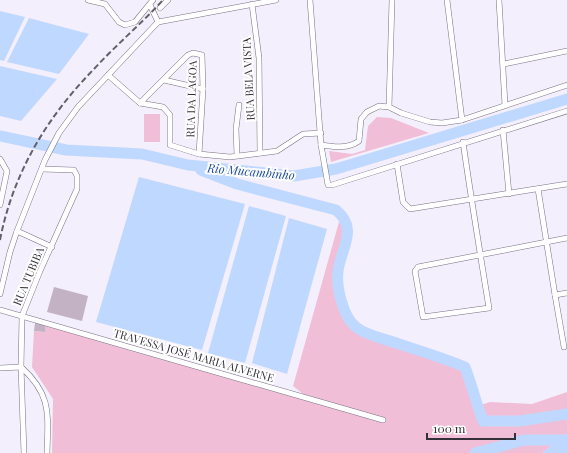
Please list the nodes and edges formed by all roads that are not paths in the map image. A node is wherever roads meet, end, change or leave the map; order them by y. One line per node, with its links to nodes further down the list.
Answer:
1 (88, 0): 10 (street)
2 (153, 0): 10 (street)
3 (168, 0): 11 (street)
4 (276, 0): 9 (street)
5 (310, 0): 26 (street)
6 (392, 0): 22 (street)
7 (448, 0): 24 (street)
8 (499, 0): 14 (street)
9 (252, 4): 12 (street); 29 (street, RUA BELA VISTA)
10 (150, 5): 12 (street)
11 (160, 8)
12 (158, 22): 15 (street)
13 (567, 51): 14 (street)
14 (504, 64): 21 (street)
15 (108, 75): 19 (street); 34 (street)
16 (164, 80): 18 (street); 18 (street, RUA DA LAGOA); 19 (street, RUA DA LAGOA)
17 (567, 85): 21 (street)
18 (203, 89): 30 (street, RUA DA LAGOA)
19 (140, 103): 30 (street)
20 (239, 105): 31 (street)
21 (505, 105): 24 (street)
22 (389, 107): 24 (street); 28 (street)
23 (567, 111): 25 (street)
24 (462, 120)
25 (503, 130): 27 (street); 37 (street)
26 (321, 133): 28 (street); 29 (street)
27 (463, 142): 33 (street); 38 (street)
28 (321, 145): 33 (street)
29 (260, 152): 31 (street)
30 (199, 154): 31 (street)
31 (237, 155)
32 (0, 159): 39 (street)
33 (397, 164): 38 (street)
34 (42, 169): 40 (street); 43 (street, RUA TUBIBA)
35 (567, 184): 36 (street)
36 (538, 189): 37 (street); 42 (street)
37 (508, 194): 38 (street)
38 (471, 200): 44 (street)
39 (0, 205)
40 (18, 231): 43 (street); 46 (street)
41 (567, 238): 42 (street)
42 (546, 242): 44 (street); 47 (street)
43 (52, 247): 49 (street, RUA TUBIBA)
44 (481, 255): 44 (street)
45 (567, 293): 47 (street)
46 (0, 294)
47 (554, 295): 50 (street)
48 (0, 310): 49 (street, TRAVESSA JOSÉ MARIA ALVERNE)
49 (22, 316): 51 (street, RUA TUBIBA); 53 (street, TRAVESSA JOSÉ MARIA ALVERNE)
50 (564, 347)
51 (21, 367): 52 (street); 54 (street, RUA TUBIBA); 55 (street)
52 (0, 368)
53 (383, 420)
54 (24, 453)
55 (47, 453)

